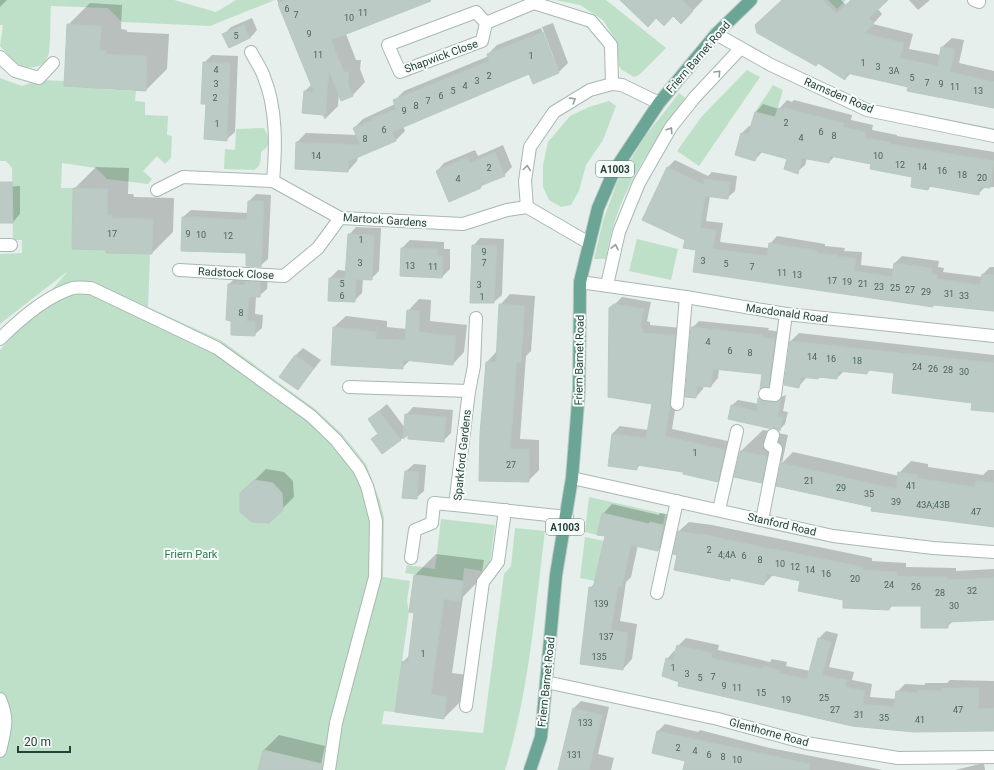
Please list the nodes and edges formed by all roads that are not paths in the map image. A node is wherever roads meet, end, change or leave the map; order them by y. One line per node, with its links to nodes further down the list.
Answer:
1 (751, 0): 5 (main road, Friern Barnet Road / A1003)
2 (974, 0): 3 (street)
3 (979, 0)
4 (486, 23): 4 (street, Shapwick Close); 10 (street)
5 (716, 34): 6 (street, Ramsden Road); 11 (main road, Friern Barnet Road / A1003)
6 (740, 49): 12 (street, Ramsden Road); 20 (street, one-way to 6)
7 (251, 52): 13 (street)
8 (0, 57): 9 (street)
9 (53, 63)
10 (612, 84): 11 (street); 15 (street, one-way to 10)
11 (659, 103): 17 (main road, Friern Barnet Road / A1003)
12 (994, 136)
13 (273, 181): 14 (street, Martock Gardens); 16 (street, Martock Gardens)
14 (157, 190)
15 (527, 207): 16 (street, Martock Gardens); 17 (street)
16 (340, 218): 18 (street, Radstock Close)
17 (589, 243): 19 (main road, Friern Barnet Road / A1003)
18 (178, 270)
19 (580, 282): 20 (street, Macdonald Road); 32 (main road, Friern Barnet Road / A1003)
20 (607, 285): 21 (street, Macdonald Road)
21 (686, 296): 22 (street, Macdonald Road); 29 (street)
22 (786, 314): 24 (street, Macdonald Road); 28 (street)
23 (476, 318): 27 (street, Sparkford Gardens)
24 (994, 336)
25 (0, 339): 48 (street)
26 (350, 387): 27 (street)
27 (470, 391): 34 (street, Sparkford Gardens)
28 (765, 394)
29 (677, 404)
30 (737, 431): 36 (street)
31 (773, 435): 38 (street)
32 (572, 478): 33 (street, Stanford Road); 37 (main road, Friern Barnet Road / A1003)
33 (677, 501): 36 (street, Stanford Road); 41 (street)
34 (455, 506): 35 (street, Sparkford Gardens); 40 (street)
35 (505, 510): 37 (street, Sparkford Gardens); 44 (street)
36 (718, 510): 38 (street, Stanford Road)
37 (567, 517): 42 (main road, Friern Barnet Road / A1003)
38 (762, 520): 39 (street, Stanford Road)
39 (994, 552)
40 (411, 558)
41 (657, 592)
42 (546, 682): 47 (street, Glenthorne Road); 49 (main road, Friern Barnet Road / A1003)
43 (0, 699): 45 (street)
44 (466, 706)
45 (0, 751)
46 (994, 757): 47 (street, Glenthorne Road)
47 (899, 764)
48 (329, 770)
49 (530, 770)

